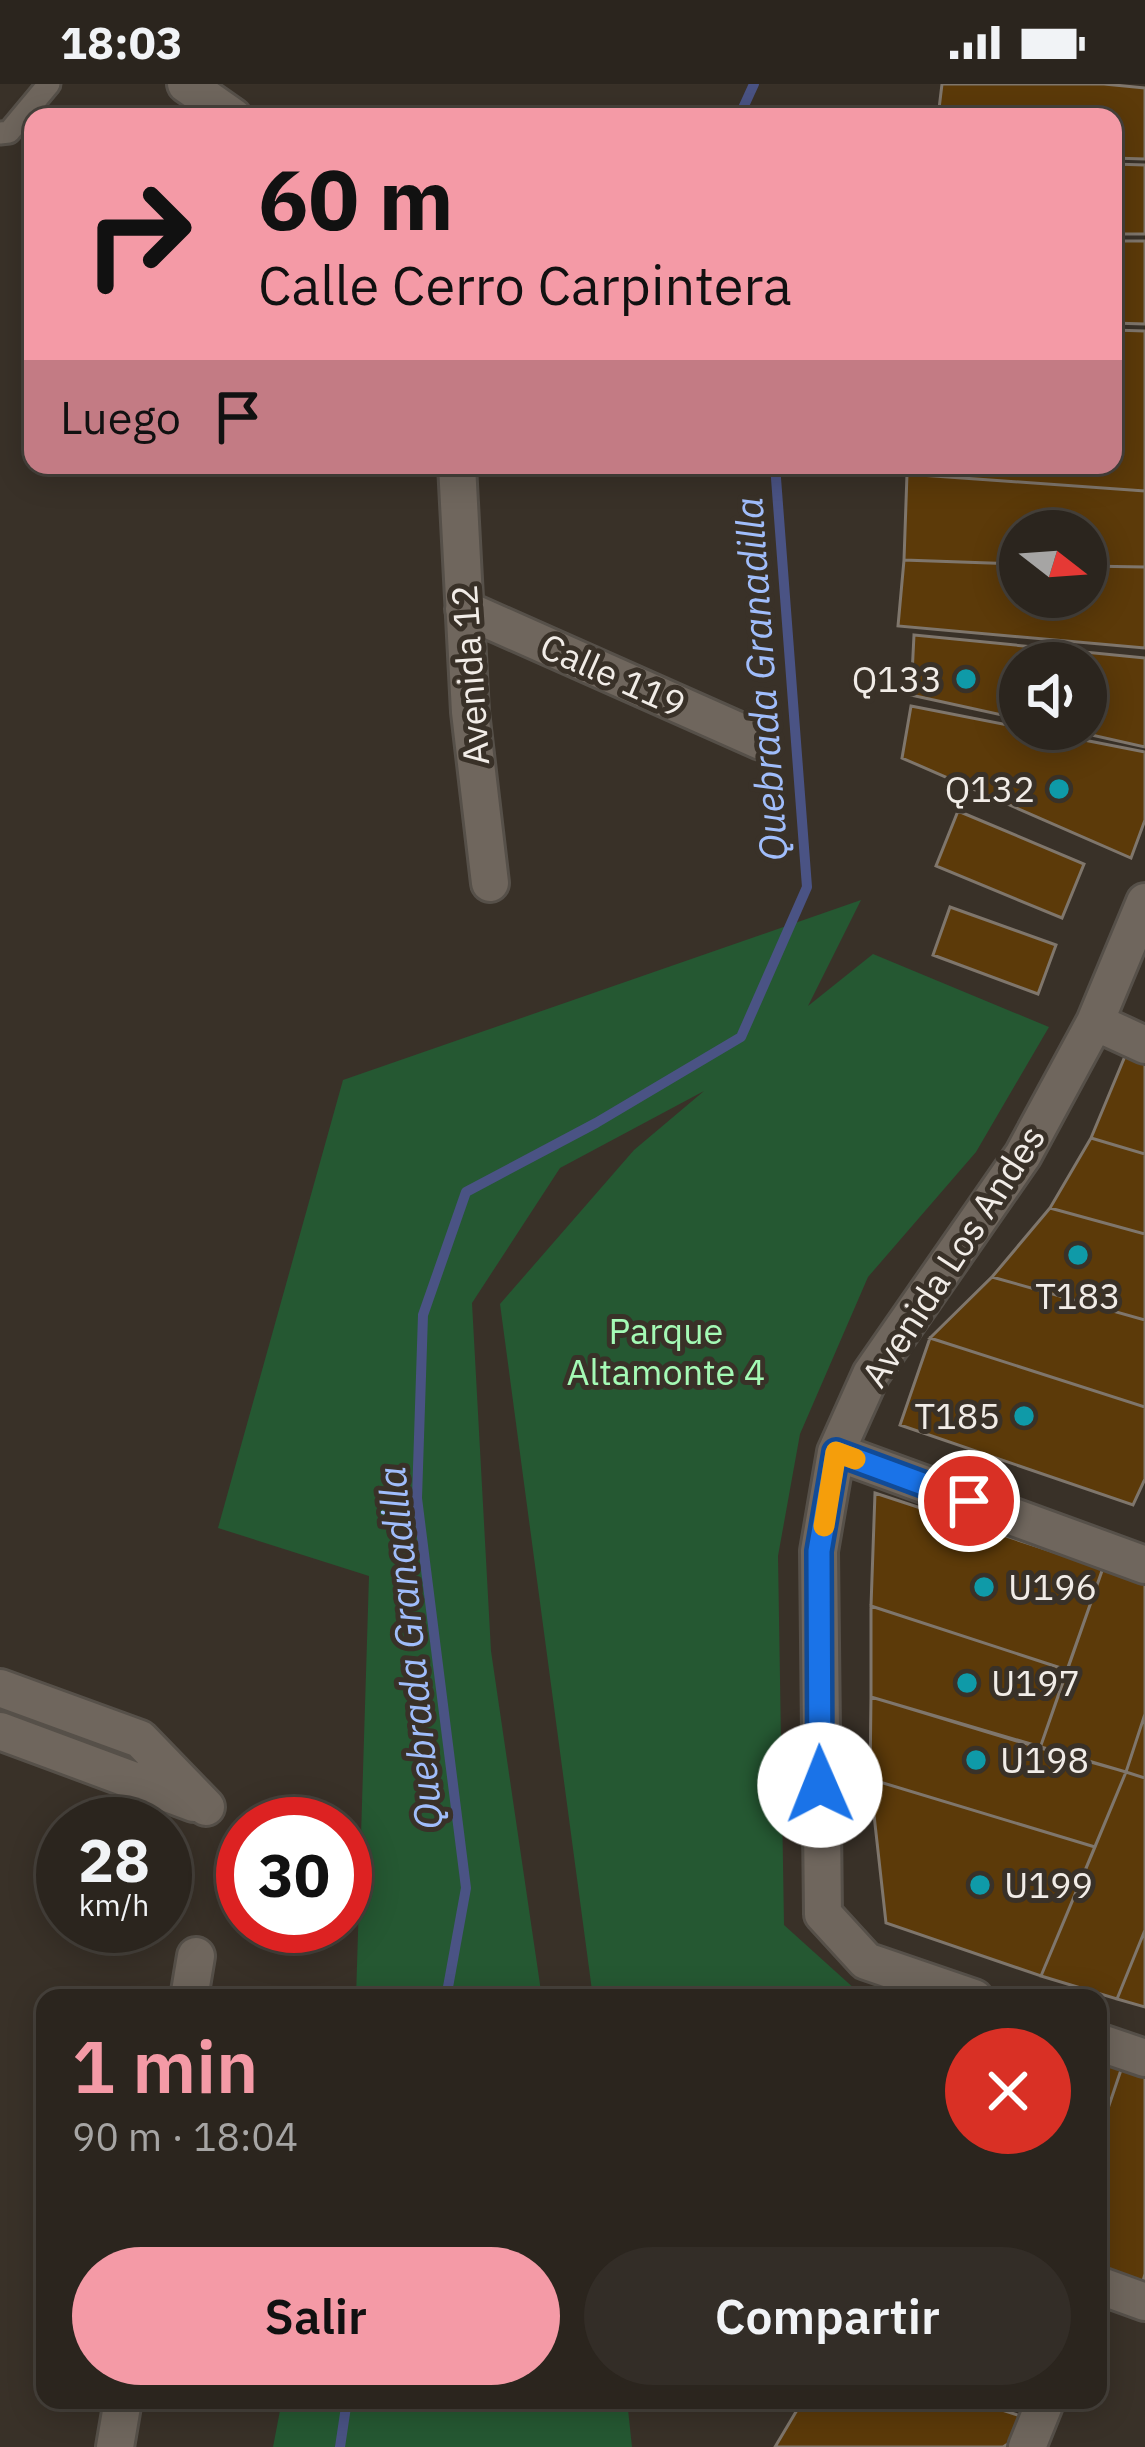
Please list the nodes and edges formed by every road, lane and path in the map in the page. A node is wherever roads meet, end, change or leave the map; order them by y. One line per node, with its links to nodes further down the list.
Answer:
1 (49, 84): 3 (lane)
2 (186, 84): 4 (street)
3 (29, 108)
4 (220, 108)
5 (24, 114): 6 (lane)
6 (0, 133)
7 (457, 474): 8 (street, Avenida 12)
8 (464, 609): 9 (street, Calle 119); 10 (street, Avenida 12)
9 (761, 741)
10 (490, 884)
11 (1145, 902): 12 (street, Avenida Los Andes)
12 (1095, 1022): 13 (street); 14 (street, Avenida Los Andes)
13 (1145, 1045)
14 (836, 1452): 15 (street); 20 (street, Avenida Los Andes)
15 (1145, 1565)
16 (0, 1688): 17 (street)
17 (0, 1731)
18 (196, 1956): 19 (street)
19 (190, 1989)
20 (948, 1989)
21 (1107, 2045): 22 (street)
22 (1145, 2058)
23 (1107, 2288): 24 (street)
24 (1145, 2302)
25 (121, 2409): 27 (street)
26 (1043, 2409): 28 (street)
27 (115, 2447)
28 (1028, 2447)

